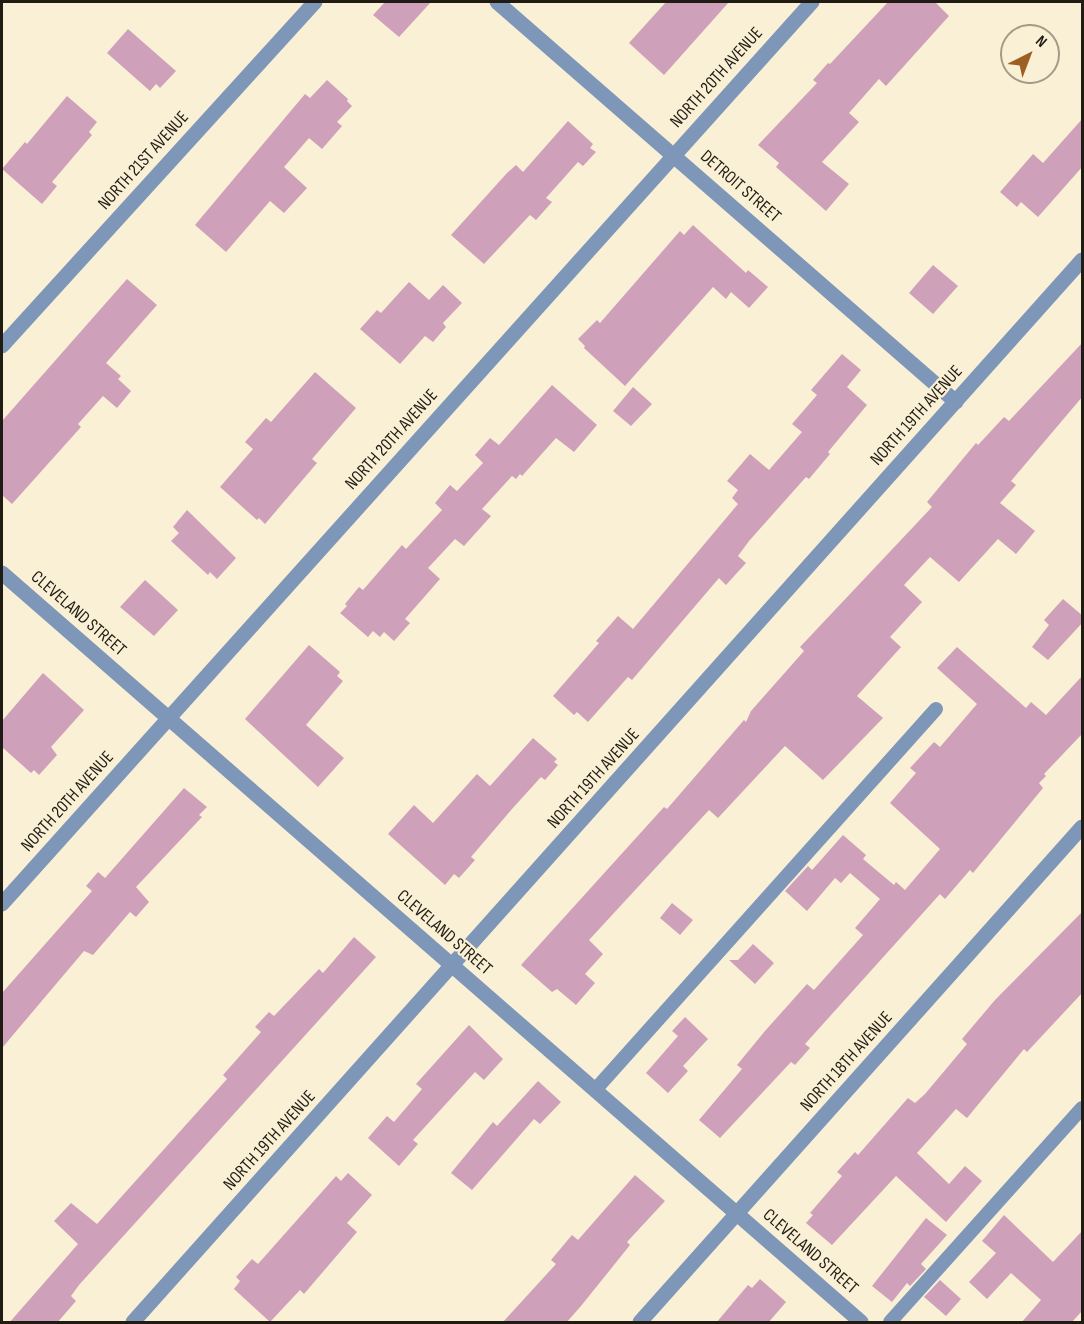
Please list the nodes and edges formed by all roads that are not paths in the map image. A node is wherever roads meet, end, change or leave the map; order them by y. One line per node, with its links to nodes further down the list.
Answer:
1 (315, 2): 6 (street, NORTH 21ST AVENUE)
2 (497, 2): 4 (street, DETROIT STREET)
3 (812, 2): 4 (street, NORTH 20TH AVENUE)
4 (674, 155): 7 (street, DETROIT STREET); 10 (street, NORTH 20TH AVENUE)
5 (1083, 260): 7 (street, NORTH 19TH AVENUE)
6 (2, 346)
7 (956, 402): 13 (street, NORTH 19TH AVENUE)
8 (2, 573): 10 (street, CLEVELAND STREET)
9 (936, 709): 14 (lane)
10 (168, 719): 12 (street, NORTH 20TH AVENUE); 13 (street, CLEVELAND STREET)
11 (1083, 827): 16 (street, NORTH 18TH AVENUE)
12 (2, 904)
13 (453, 966): 14 (street, CLEVELAND STREET); 17 (street, NORTH 19TH AVENUE)
14 (595, 1090): 16 (street, CLEVELAND STREET)
15 (1083, 1108): 20 (lane)
16 (737, 1214): 18 (street, NORTH 18TH AVENUE); 19 (street, CLEVELAND STREET)
17 (133, 1323)
18 (640, 1323)
19 (861, 1323)
20 (890, 1323)

